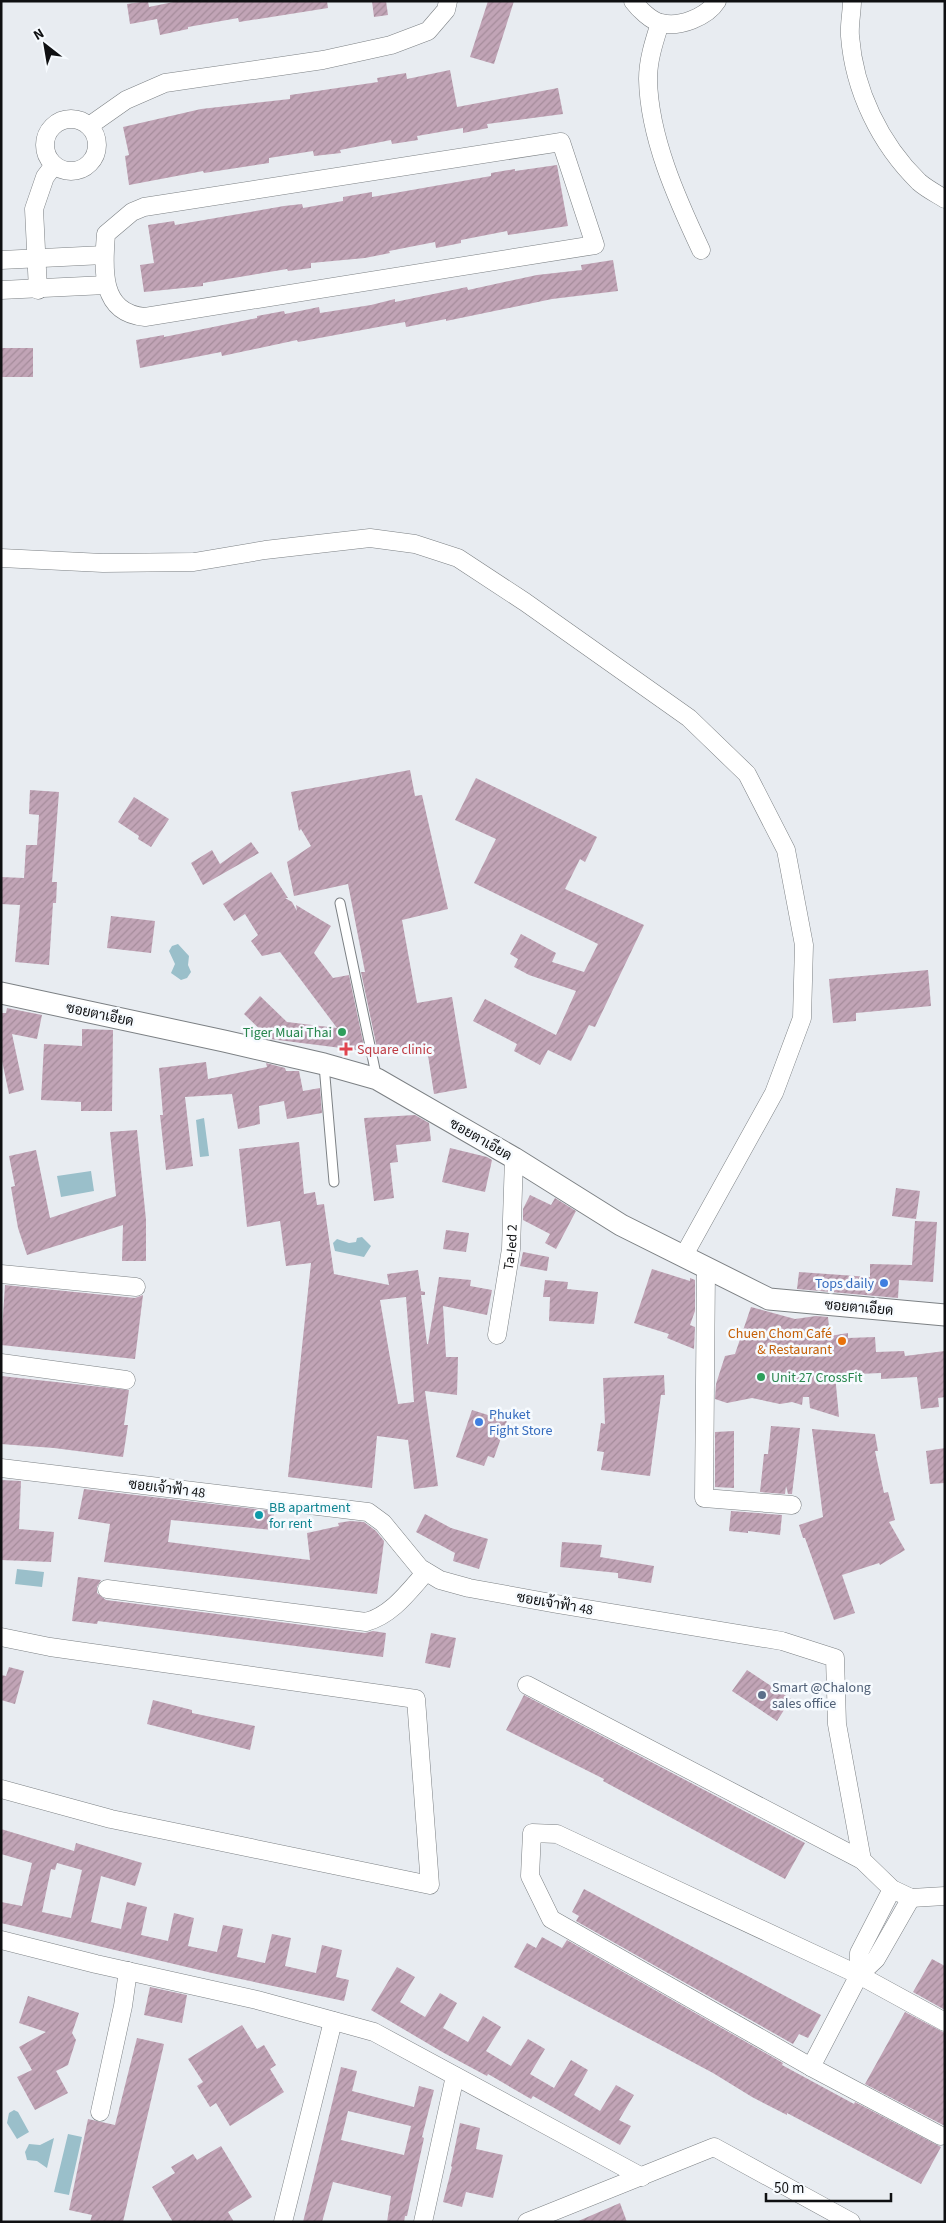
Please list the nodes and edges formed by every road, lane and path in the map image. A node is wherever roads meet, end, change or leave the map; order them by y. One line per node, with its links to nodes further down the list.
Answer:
1 (448, 1): 6 (street)
2 (633, 1): 5 (street)
3 (717, 1): 5 (street)
4 (852, 1): 8 (street)
5 (660, 23): 9 (street)
6 (89, 126): 7 (street); 7 (street)
7 (54, 165): 11 (street)
8 (945, 200)
9 (702, 250)
10 (104, 255): 11 (street); 13 (street); 13 (street)
11 (37, 259): 12 (street); 15 (street)
12 (1, 260)
13 (106, 285): 15 (street)
14 (1, 290): 15 (street)
15 (38, 290)
16 (1, 558): 23 (street)
17 (340, 903): 20 (lane)
18 (1, 993): 19 (street, ซอยตาเอียด)
19 (324, 1064): 20 (street, ซอยตาเอียด); 22 (lane)
20 (377, 1079): 21 (street, ซอยตาเอียด)
21 (514, 1158): 23 (street, ซอยตาเอียด); 28 (street, Ta-Ied 2)
22 (334, 1182)
23 (683, 1257): 24 (street, ซอยตาเอียด)
24 (706, 1268): 27 (street, ซอยตาเอียด); 32 (street)
25 (1, 1274): 26 (street)
26 (136, 1287)
27 (945, 1315)
28 (497, 1335)
29 (1, 1363): 30 (street)
30 (126, 1380)
31 (1, 1468): 33 (street, ซอยเจ้าฟ้า 48)
32 (792, 1505)
33 (426, 1572): 34 (street); 38 (street, ซอยเจ้าฟ้า 48)
34 (107, 1589)
35 (1, 1638): 37 (street)
36 (527, 1685): 38 (street)
37 (1, 1789)
38 (862, 1860): 39 (street)
39 (892, 1889): 41 (street); 44 (street)
40 (945, 1896): 41 (street)
41 (911, 1898): 44 (street)
42 (1, 1940): 43 (street)
43 (128, 1971): 45 (street); 49 (street)
44 (859, 1975): 46 (street); 47 (street); 47 (street)
45 (333, 2021): 48 (street); 52 (street)
46 (945, 2022)
47 (811, 2068): 50 (street)
48 (455, 2076): 51 (street); 53 (street)
49 (100, 2112)
50 (941, 2136)
51 (642, 2177): 54 (street); 55 (street)
52 (283, 2222)
53 (423, 2222)
54 (527, 2222)
55 (851, 2222)

